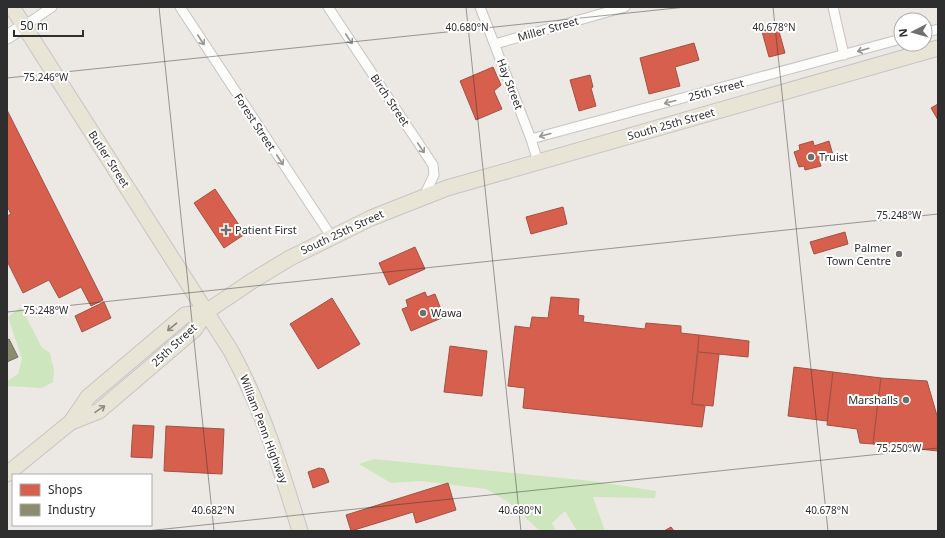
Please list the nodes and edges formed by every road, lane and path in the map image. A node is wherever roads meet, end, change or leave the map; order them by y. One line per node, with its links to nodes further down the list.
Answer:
1 (12, 7): 9 (main road, Butler Street)
2 (52, 7): 9 (street)
3 (180, 7): 18 (street, Forest Street, one-way to 18)
4 (328, 7): 17 (street, Birch Street, one-way to 17)
5 (480, 7): 12 (street, Hay Street)
6 (625, 7): 8 (street, Miller Street)
7 (833, 7): 14 (street)
8 (612, 9): 12 (street, Miller Street)
9 (24, 26): 10 (street); 19 (main road, Butler Street)
10 (7, 37)
11 (893, 41): 14 (street, 25th Street, one-way to 14)
12 (495, 44): 15 (street, Hay Street)
13 (938, 48): 16 (main road, South 25th Street)
14 (844, 55): 15 (street, 25th Street, one-way to 15)
15 (530, 139): 16 (street, Hay Street)
16 (538, 162): 17 (main road, South 25th Street)
17 (424, 196): 18 (main road, South 25th Street)
18 (331, 236): 19 (main road, South 25th Street)
19 (206, 312): 20 (main road, 25th Street); 21 (main road, William Penn Highway)
20 (7, 474)
21 (300, 531)

